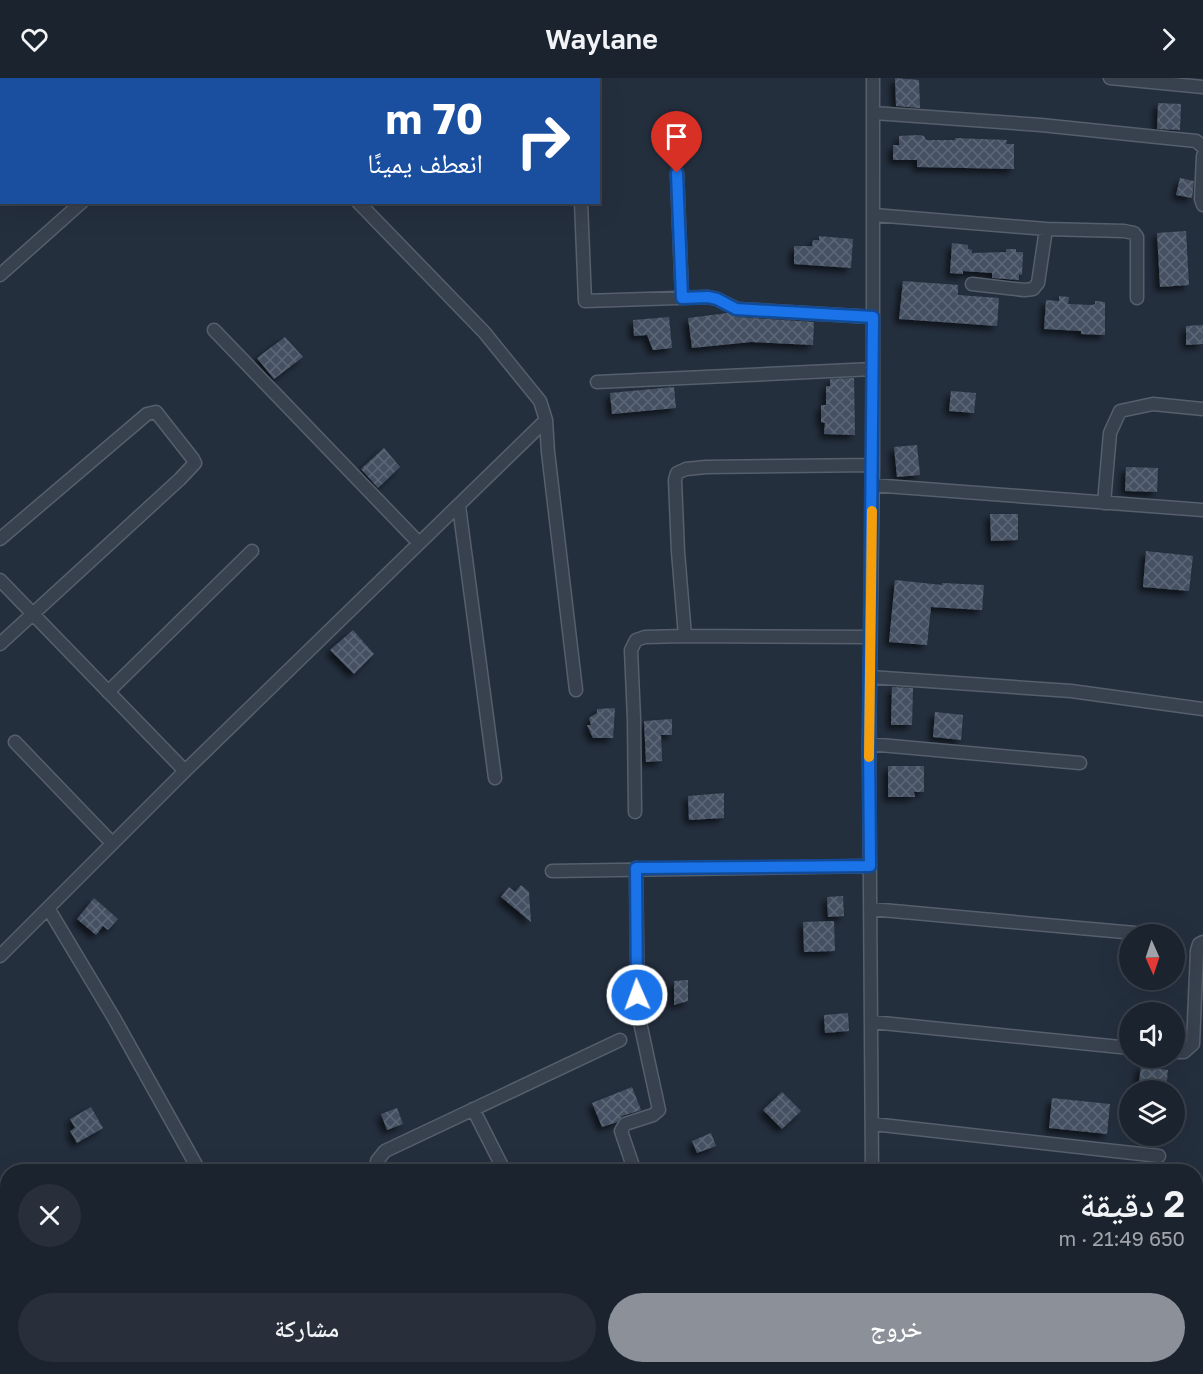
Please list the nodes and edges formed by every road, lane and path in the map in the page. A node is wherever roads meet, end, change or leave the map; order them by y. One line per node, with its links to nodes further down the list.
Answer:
1 (873, 78): 5 (street)
2 (1110, 78): 3 (street)
3 (1173, 81): 4 (street)
4 (1202, 86)
5 (874, 113): 6 (street); 13 (street)
6 (1203, 147)
7 (1203, 156): 12 (street)
8 (677, 173): 17 (street)
9 (80, 204): 15 (street)
10 (360, 204): 24 (street)
11 (581, 204): 17 (street)
12 (1203, 205)
13 (874, 214): 14 (street); 19 (street)
14 (1046, 229): 16 (street); 18 (street)
15 (0, 275)
16 (972, 284)
17 (682, 298): 19 (street)
18 (1137, 298)
19 (873, 317): 21 (street)
20 (214, 330): 31 (street)
21 (873, 369): 22 (street); 25 (street)
22 (597, 382)
23 (1203, 410): 27 (street)
24 (546, 420): 28 (street); 39 (street)
25 (873, 465): 26 (street); 35 (street)
26 (872, 485): 27 (street); 36 (street)
27 (1104, 503): 29 (street)
28 (459, 506): 31 (street); 46 (street)
29 (1203, 510)
30 (0, 539): 34 (street)
31 (420, 543): 45 (street)
32 (252, 551): 40 (street)
33 (0, 580): 34 (street)
34 (34, 615): 37 (street); 40 (street)
35 (685, 636): 36 (street); 47 (street)
36 (870, 637): 38 (street)
37 (0, 644)
38 (870, 677): 41 (street); 43 (street)
39 (576, 690)
40 (108, 692): 45 (street)
41 (1203, 709)
42 (15, 742): 48 (street)
43 (869, 744): 44 (street); 49 (street)
44 (1080, 763)
45 (185, 771): 48 (street)
46 (495, 777)
47 (634, 812)
48 (112, 843): 52 (street)
49 (870, 866): 50 (street); 53 (street)
50 (636, 868): 51 (street); 67 (street)
51 (552, 871)
52 (48, 908): 56 (street); 64 (street)
53 (871, 909): 54 (street); 57 (street)
54 (1119, 932)
55 (1203, 942): 60 (street)
56 (2, 949)
57 (872, 1022): 59 (street); 62 (street)
58 (620, 1040): 61 (street)
59 (1119, 1047)
60 (1185, 1051)
61 (473, 1109): 65 (street); 66 (street)
62 (873, 1124): 63 (street); 68 (street)
63 (1159, 1156)
64 (196, 1164)
65 (378, 1164)
66 (501, 1164)
67 (632, 1164)
68 (872, 1164)

